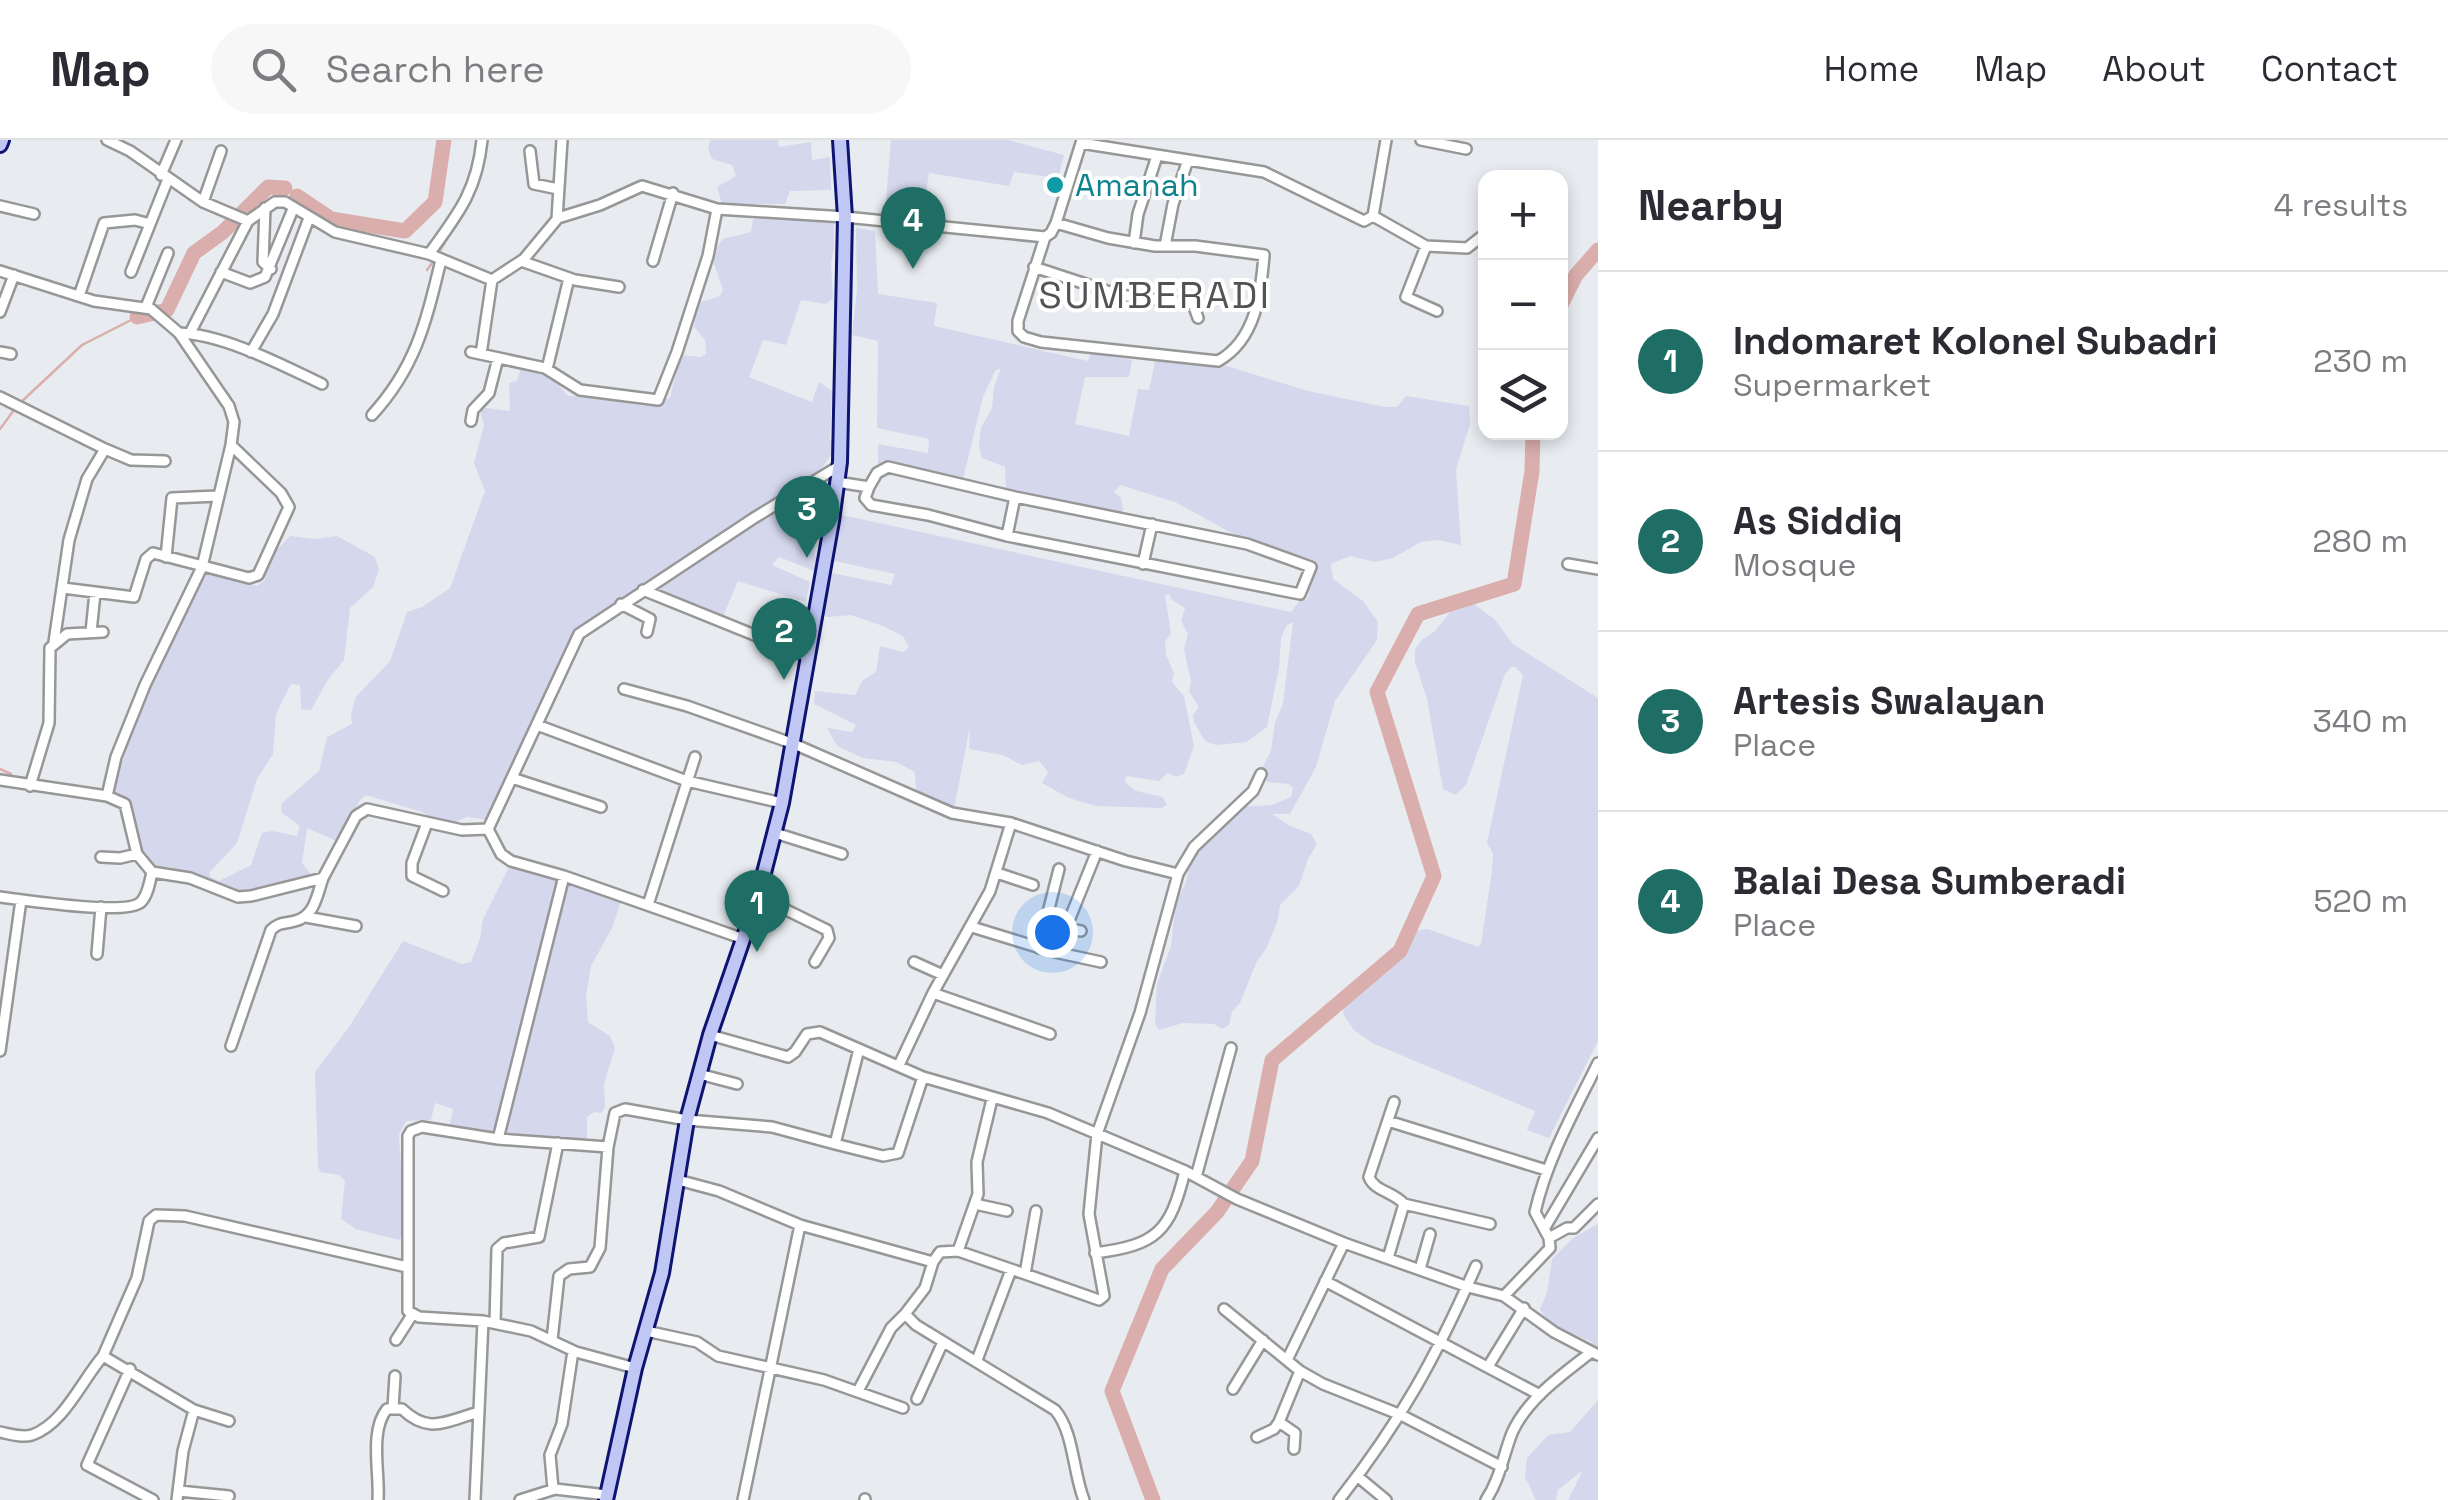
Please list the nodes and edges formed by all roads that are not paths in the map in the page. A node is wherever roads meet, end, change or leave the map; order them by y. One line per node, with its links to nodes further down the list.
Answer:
1 (107, 140): 14 (street)
2 (176, 140): 14 (street)
3 (482, 140): 36 (street)
4 (562, 140): 15 (street)
5 (840, 140): 24 (main road)
6 (1386, 140): 23 (street)
7 (1421, 140): 9 (street)
8 (1081, 142): 12 (street); 29 (street)
9 (1466, 149)
10 (221, 151): 17 (street)
11 (530, 151): 15 (street)
12 (1156, 156): 13 (street); 32 (street)
13 (1188, 160): 23 (street); 33 (street)
14 (164, 177): 17 (street); 28 (street)
15 (558, 190): 27 (street)
16 (672, 193): 21 (street); 27 (street); 38 (street)
17 (202, 202): 26 (street)
18 (0, 206): 22 (street)
19 (265, 208): 20 (street); 26 (street); 40 (street)
20 (293, 209): 25 (street); 40 (street)
21 (716, 209): 24 (street); 56 (street)
22 (34, 214)
23 (1372, 216): 34 (street)
24 (845, 217): 30 (street); 64 (main road)
25 (309, 218): 36 (street); 54 (street)
26 (242, 219): 43 (street)
27 (557, 219): 37 (street)
28 (150, 224): 42 (street); 48 (street)
29 (1056, 224): 30 (street); 32 (street)
30 (1044, 237): 39 (street)
31 (1478, 239): 34 (street)
32 (1134, 243): 33 (street)
33 (1166, 246): 39 (street)
34 (1426, 246): 50 (street)
35 (168, 253): 49 (street)
36 (435, 257): 46 (street); 59 (street)
37 (521, 261): 45 (street); 46 (street)
38 (654, 261)
39 (1034, 267): 52 (street)
40 (270, 268): 43 (street)
41 (0, 271): 44 (street)
42 (131, 272)
43 (222, 272): 53 (street)
44 (14, 275): 48 (street); 51 (street)
45 (569, 278): 47 (street); 56 (street)
46 (492, 280): 55 (street)
47 (619, 288)
48 (79, 296): 49 (street)
49 (146, 307): 53 (street)
50 (1438, 311)
51 (0, 312)
52 (1198, 318)
53 (184, 333): 54 (street); 61 (street)
54 (251, 352): 57 (street)
55 (498, 358): 56 (street); 60 (street)
56 (547, 370)
57 (322, 384)
58 (0, 398): 62 (street)
59 (372, 415)
60 (470, 420)
61 (231, 445): 67 (street); 74 (street)
62 (107, 450): 63 (street); 76 (street)
63 (165, 462)
64 (840, 466): 65 (main road); 77 (street)
65 (837, 482): 66 (street); 84 (main road)
66 (869, 487): 68 (street); 70 (street)
67 (217, 496): 71 (street); 74 (street)
68 (1015, 498): 69 (street); 70 (street)
69 (1152, 524): 72 (street); 72 (street)
70 (1007, 536): 72 (street)
71 (166, 557): 74 (street); 78 (street)
72 (1144, 564)
73 (1568, 564): 75 (street)
74 (202, 567): 94 (street)
75 (1598, 569)
76 (63, 588): 78 (street); 83 (street)
77 (643, 590): 79 (street); 84 (street)
78 (95, 593): 80 (street)
79 (621, 604): 82 (street); 86 (street)
80 (91, 632): 81 (street); 83 (street)
81 (103, 632)
82 (647, 632)
83 (54, 642): 93 (street)
84 (808, 657): 87 (main road)
85 (624, 689): 87 (street)
86 (537, 725): 90 (street); 92 (street)
87 (794, 744): 95 (main road); 98 (street)
88 (695, 757): 92 (street)
89 (1261, 774): 108 (street)
90 (512, 778): 96 (street); 99 (street)
91 (0, 780): 93 (street)
92 (688, 781): 95 (street); 116 (street)
93 (30, 786): 94 (street)
94 (107, 796): 102 (street)
95 (782, 804): 100 (main road)
96 (601, 806)
97 (428, 823): 99 (street); 110 (street); 112 (street)
98 (1011, 823): 101 (street); 107 (street)
99 (488, 828): 109 (street)
100 (775, 833): 103 (street); 114 (main road)
101 (1097, 852): 108 (street); 122 (street)
102 (137, 854): 104 (street); 106 (street)
103 (842, 854)
104 (101, 857)
105 (1058, 870): 119 (street)
106 (152, 872): 110 (street); 117 (street)
107 (997, 873): 111 (street); 121 (street)
108 (1178, 874): 147 (street)
109 (564, 876): 116 (street); 149 (street)
110 (322, 878): 118 (street)
111 (1033, 886)
112 (443, 891)
113 (0, 896): 115 (street)
114 (758, 896): 124 (main road); 127 (street)
115 (21, 900): 117 (street); 137 (street)
116 (648, 904): 124 (street)
117 (101, 907): 126 (street)
118 (306, 917): 120 (street); 134 (street)
119 (1044, 924): 122 (street); 125 (street)
120 (356, 926)
121 (972, 927): 125 (street); 130 (street)
122 (1066, 928): 123 (street)
123 (1082, 931)
124 (741, 938): 133 (main road)
125 (1039, 948): 129 (street)
126 (97, 954)
127 (815, 962)
128 (914, 962): 130 (street)
129 (1101, 962)
130 (943, 975): 131 (street)
131 (933, 993): 132 (street); 139 (street)
132 (1050, 1034)
133 (710, 1035): 136 (street); 140 (main road)
134 (231, 1046)
135 (1231, 1048): 155 (street)
136 (859, 1049): 139 (street); 151 (street)
137 (0, 1051)
138 (1598, 1063): 154 (street)
139 (899, 1065): 141 (street)
140 (699, 1074): 142 (street); 145 (main road)
141 (923, 1077): 143 (street); 151 (street)
142 (738, 1084)
143 (992, 1099): 147 (street); 157 (street)
144 (1394, 1102): 146 (street)
145 (687, 1120): 151 (street); 152 (street); 156 (main road)
146 (1388, 1121): 154 (street); 158 (street)
147 (1097, 1134): 153 (street); 168 (street)
148 (1598, 1138): 164 (street)
149 (498, 1139): 150 (street); 171 (street)
150 (558, 1143): 152 (street); 184 (street)
151 (836, 1144)
152 (608, 1147): 187 (street)
153 (1185, 1170): 155 (street); 168 (street)
154 (1546, 1170): 164 (street)
155 (1196, 1177): 166 (street)
156 (678, 1180): 163 (street); 185 (main road)
157 (975, 1204): 160 (street); 167 (street)
158 (1404, 1204): 162 (street); 169 (street)
159 (1598, 1204): 164 (street)
160 (1007, 1211)
161 (1036, 1211): 175 (street)
162 (1490, 1224)
163 (800, 1225): 170 (street); 197 (street)
164 (1546, 1233): 178 (street)
165 (1430, 1234): 173 (street)
166 (1344, 1243): 169 (street); 176 (street)
167 (958, 1251): 170 (street); 174 (street)
168 (1095, 1252): 175 (street)
169 (1388, 1258): 173 (street)
170 (933, 1262): 181 (street)
171 (406, 1266): 182 (street); 193 (street)
172 (1476, 1266): 177 (street)
173 (1420, 1268): 177 (street)
174 (1011, 1270): 175 (street); 195 (street)
175 (1025, 1274)
176 (1325, 1281): 190 (street); 194 (street)
177 (1468, 1287): 178 (street); 190 (street)
178 (1504, 1296): 180 (street)
179 (1224, 1308): 188 (street)
180 (1524, 1308): 192 (street); 196 (street)
181 (905, 1314): 189 (street); 203 (street)
182 (412, 1315): 183 (street); 186 (street)
183 (483, 1321): 184 (street); 209 (street)
184 (495, 1322): 187 (street)
185 (646, 1331): 197 (street); 198 (main road)
186 (396, 1340)
187 (552, 1340): 191 (street)
188 (1263, 1340): 194 (street); 202 (street)
189 (943, 1342): 195 (street); 205 (street)
190 (1442, 1344): 196 (street); 210 (street)
191 (573, 1351): 198 (street); 218 (street)
192 (1594, 1354): 204 (street)
193 (102, 1356): 199 (street); 213 (street)
194 (1288, 1358): 200 (street)
195 (977, 1360): 228 (street)
196 (1489, 1365): 204 (street)
197 (770, 1366): 203 (street); 227 (street)
198 (635, 1368): 221 (main road)
199 (130, 1370): 208 (street); 223 (street)
200 (1300, 1371): 210 (street); 212 (street)
201 (394, 1376): 206 (street)
202 (1233, 1389)
203 (858, 1390): 207 (street)
204 (1540, 1395): 216 (street)
205 (917, 1399)
206 (393, 1408): 209 (street); 224 (street)
207 (903, 1408)
208 (194, 1410): 211 (street); 219 (street)
209 (479, 1412): 225 (street)
210 (1401, 1415): 216 (street); 217 (street)
211 (229, 1421)
212 (1279, 1422): 214 (street); 215 (street)
213 (0, 1432)
214 (1257, 1437)
215 (1294, 1449)
216 (1502, 1466): 222 (street)
217 (1358, 1476): 229 (street); 230 (street)
218 (553, 1489): 221 (street); 226 (street)
219 (178, 1495): 220 (street)
220 (228, 1496)
221 (606, 1497)
222 (1488, 1499)
223 (153, 1500)
224 (378, 1500)
225 (475, 1500)
226 (520, 1500)
227 (743, 1500)
228 (1084, 1500)
229 (1339, 1500)
230 (1386, 1500)

